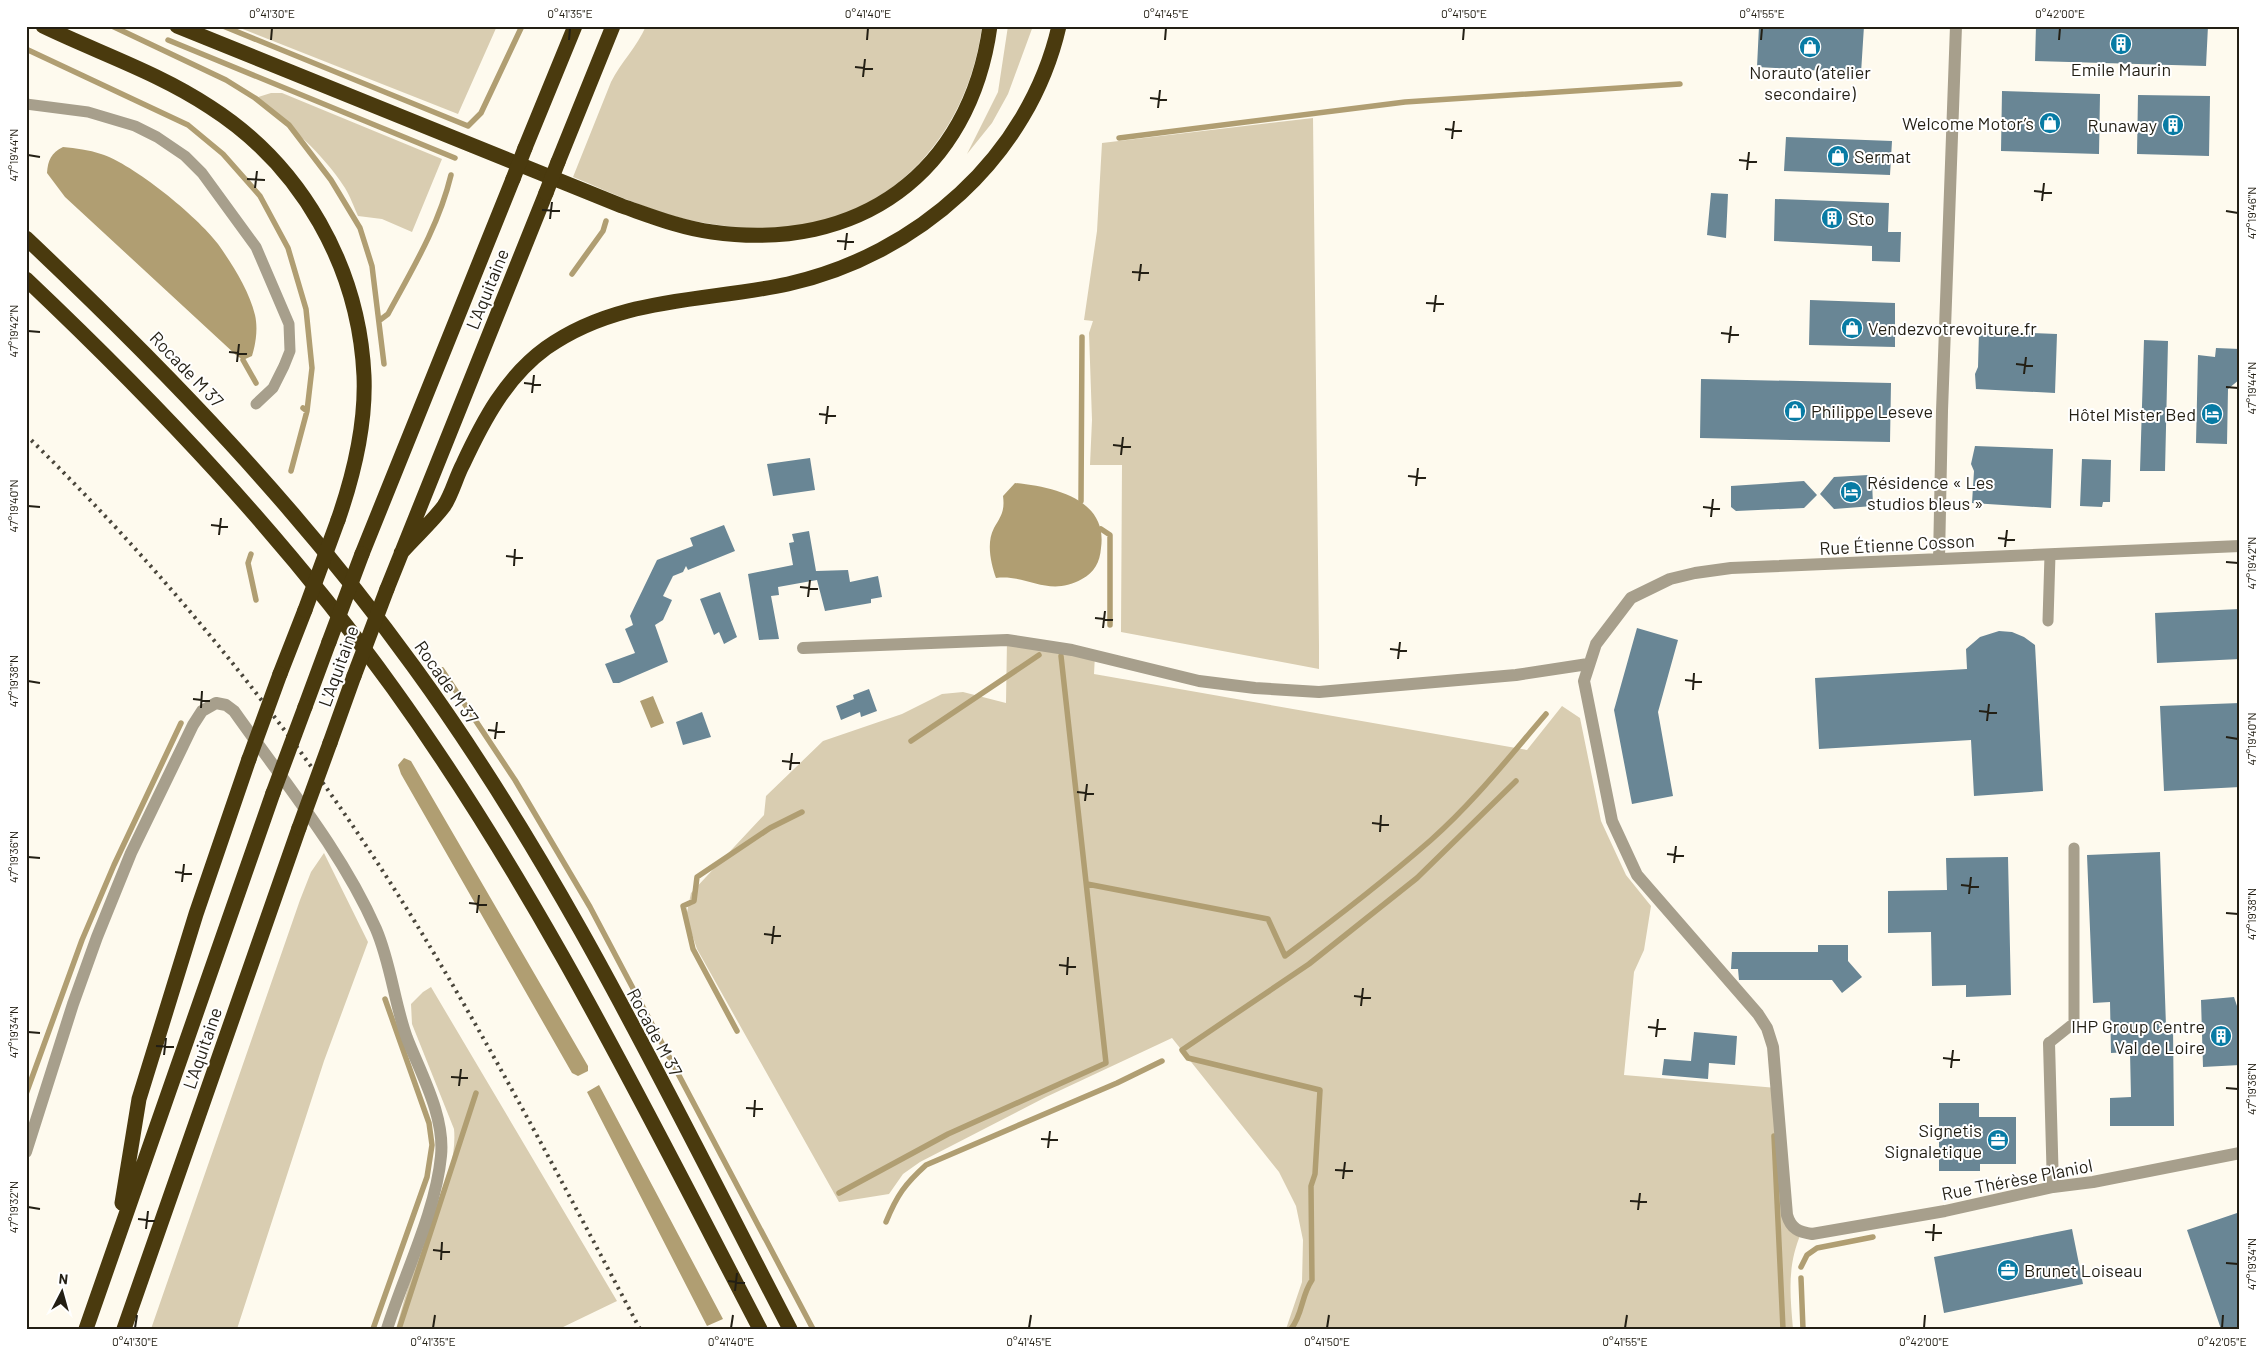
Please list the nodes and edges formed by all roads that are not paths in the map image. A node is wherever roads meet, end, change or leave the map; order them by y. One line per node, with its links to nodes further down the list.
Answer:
1 (43, 26): 25 (highway, bridge)
2 (177, 26): 5 (highway)
3 (575, 26): 25 (highway, L'Aquitaine, bridge)
4 (613, 26): 13 (highway, L'Aquitaine, bridge)
5 (990, 26)
6 (1059, 26): 13 (highway)
7 (1956, 26): 15 (street)
8 (26, 104): 11 (lane)
9 (26, 238): 30 (highway, Rocade M 37)
10 (26, 279): 29 (highway)
11 (256, 404)
12 (2240, 546): 14 (street, Rue Étienne Cosson)
13 (401, 553): 27 (highway, L'Aquitaine, bridge)
14 (2050, 554): 15 (street, Rue Étienne Cosson); 16 (lane)
15 (1939, 559): 18 (street, Rue Étienne Cosson)
16 (2048, 621)
17 (804, 648): 18 (street)
18 (1588, 664): 24 (street, Rue Étienne Cosson)
19 (2074, 848): 20 (lane)
20 (2049, 1043): 23 (street)
21 (26, 1152): 28 (street)
22 (2240, 1153): 23 (street, Rue Thérèse Planiol)
23 (2053, 1187): 24 (street, Rue Thérèse Planiol)
24 (1801, 1233)
25 (116, 1244): 26 (highway, L'Aquitaine)
26 (86, 1329)
27 (124, 1329)
28 (387, 1329)
29 (760, 1329)
30 (790, 1329)

